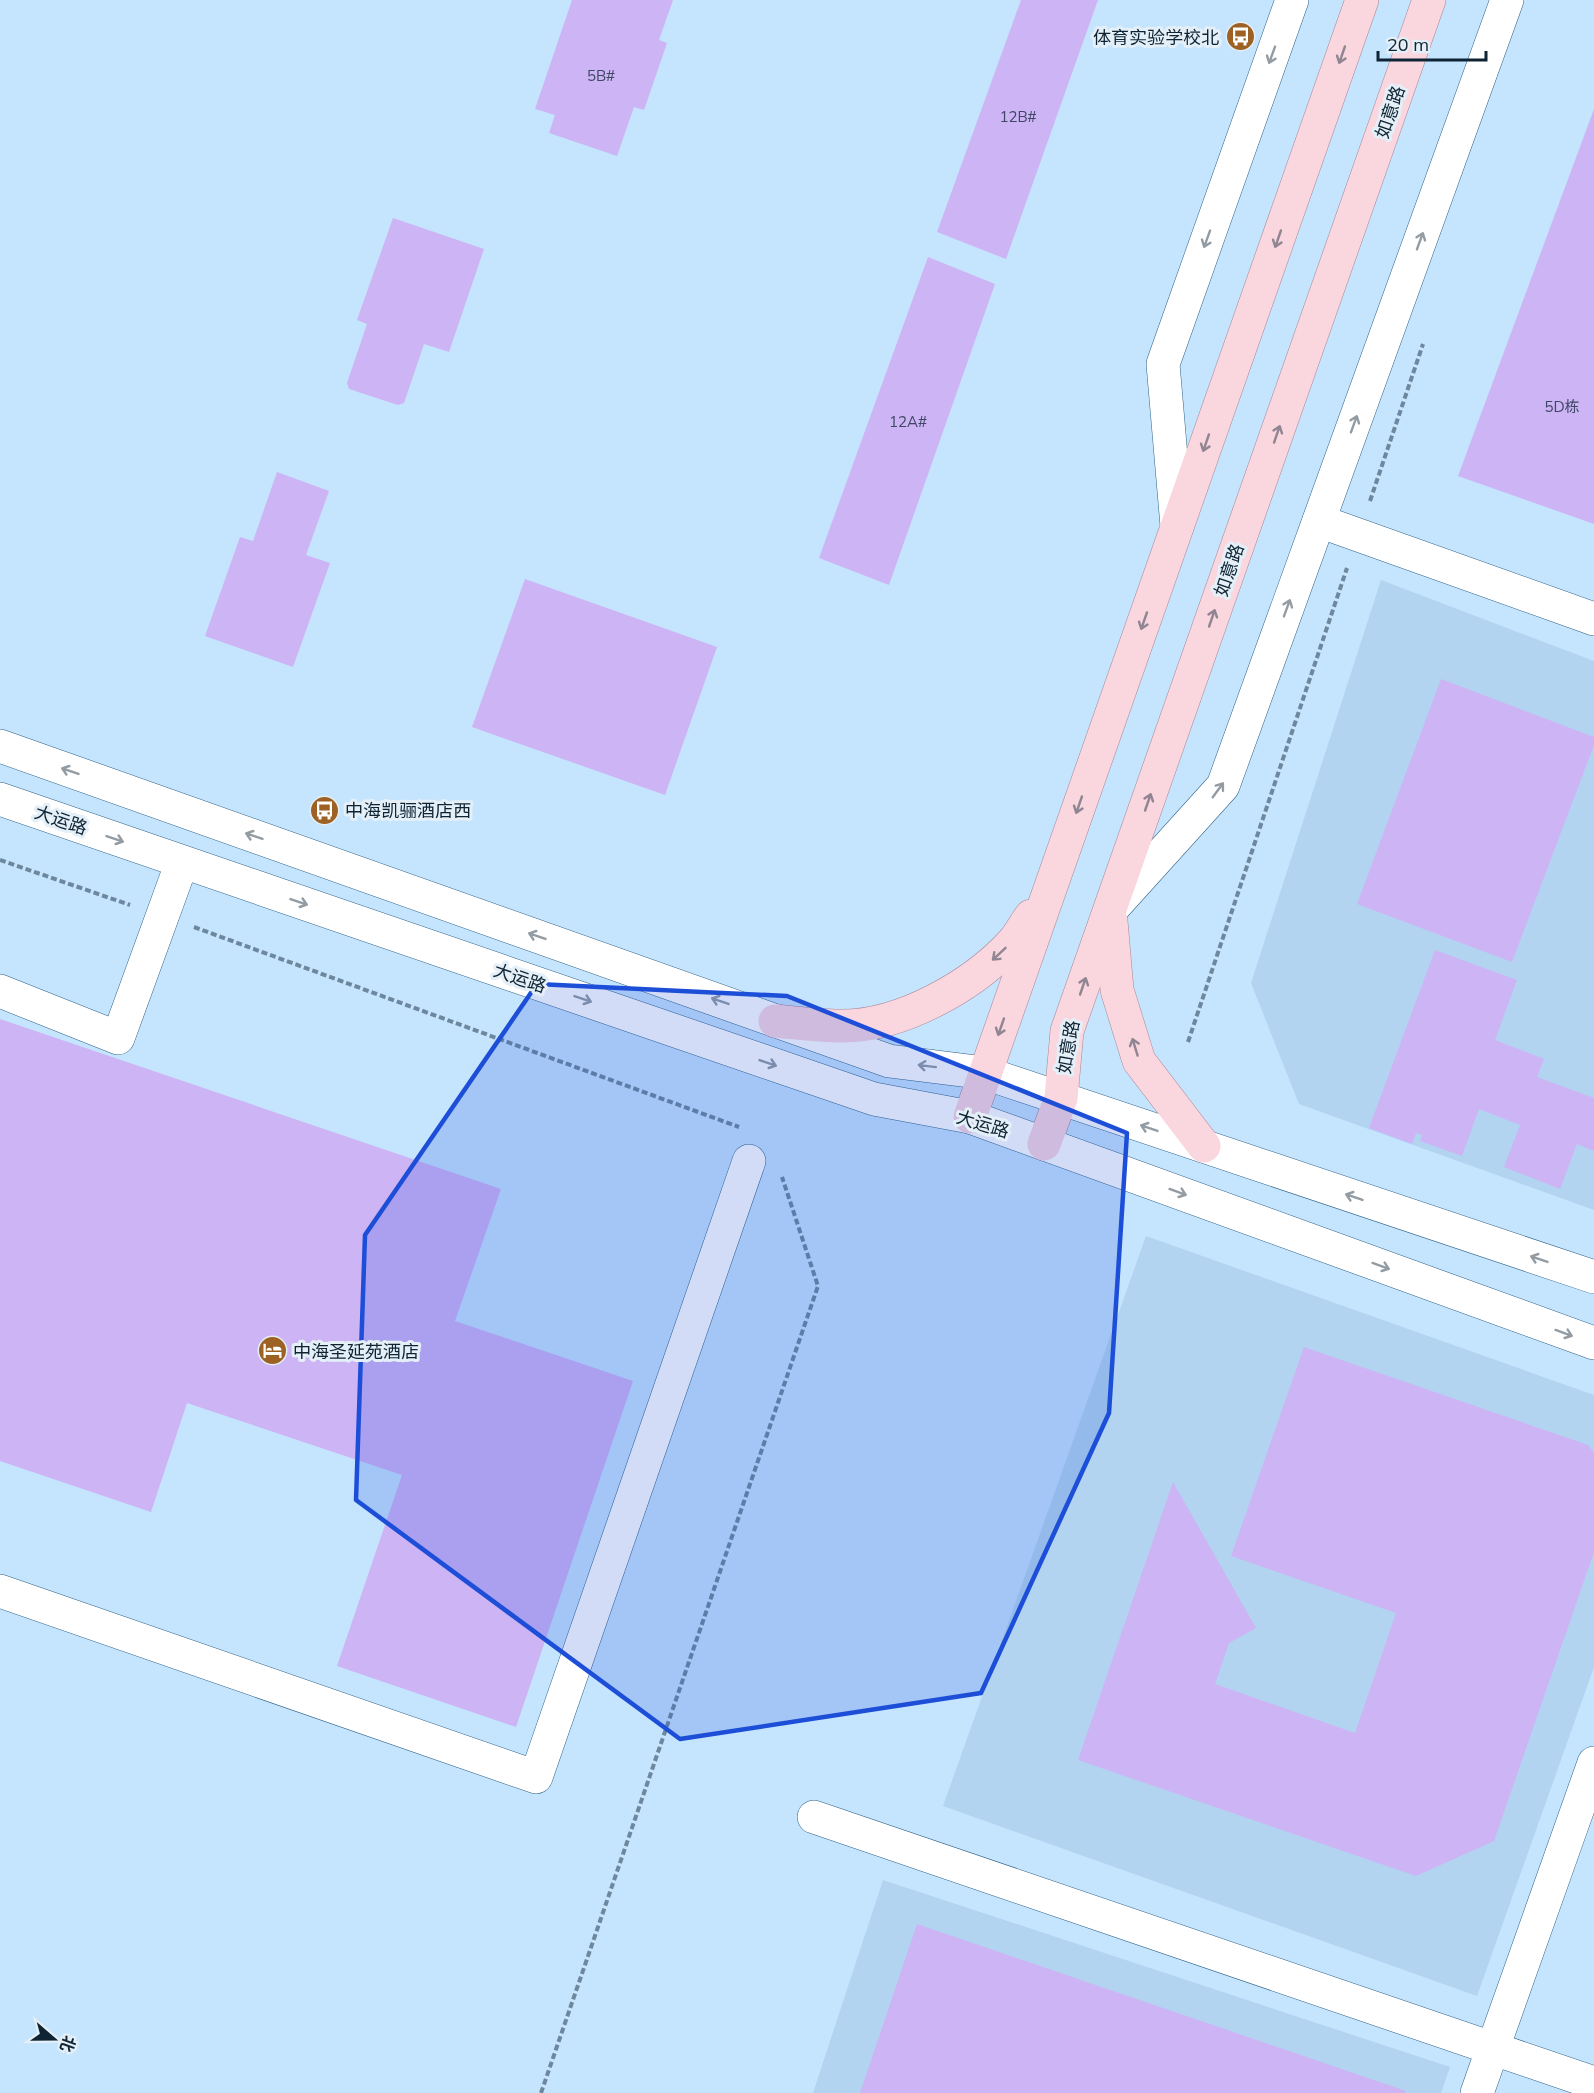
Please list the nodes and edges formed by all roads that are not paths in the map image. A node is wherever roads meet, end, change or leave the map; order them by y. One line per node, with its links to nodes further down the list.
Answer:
1 (1292, 0): 6 (street, one-way to 6)
2 (1362, 0): 6 (main road, one-way to 6)
3 (1429, 0): 12 (main road, 如意路, one-way to 3)
4 (1507, 0): 5 (street, one-way to 4)
5 (1319, 521): 7 (street); 12 (street, one-way to 5)
6 (1177, 526): 11 (main road, one-way to 11)
7 (1594, 619)
8 (0, 746): 14 (street, one-way to 8)
9 (0, 799): 10 (street, 大运路, one-way to 10)
10 (182, 862): 13 (street); 17 (street, 大运路, one-way to 17)
11 (1048, 892): 14 (main road, one-way to 14); 15 (main road, one-way to 15)
12 (1110, 911): 16 (main road, 如意路, one-way to 12); 20 (main road, one-way to 12)
13 (0, 991)
14 (776, 1021): 15 (street, one-way to 14)
15 (985, 1072): 16 (street); 17 (main road)
16 (1060, 1098): 18 (main road, 如意路); 20 (street, one-way to 16)
17 (970, 1117): 18 (street, 大运路)
18 (1044, 1144): 22 (street, 大运路, one-way to 22)
19 (748, 1145): 23 (street)
20 (1204, 1146): 21 (street, one-way to 20)
21 (1594, 1277)
22 (1594, 1343)
23 (0, 1591)
24 (1594, 1763): 26 (street)
25 (814, 1817): 26 (street)
26 (1493, 2048): 27 (street); 28 (street)
27 (1594, 2083)
28 (1477, 2093)

